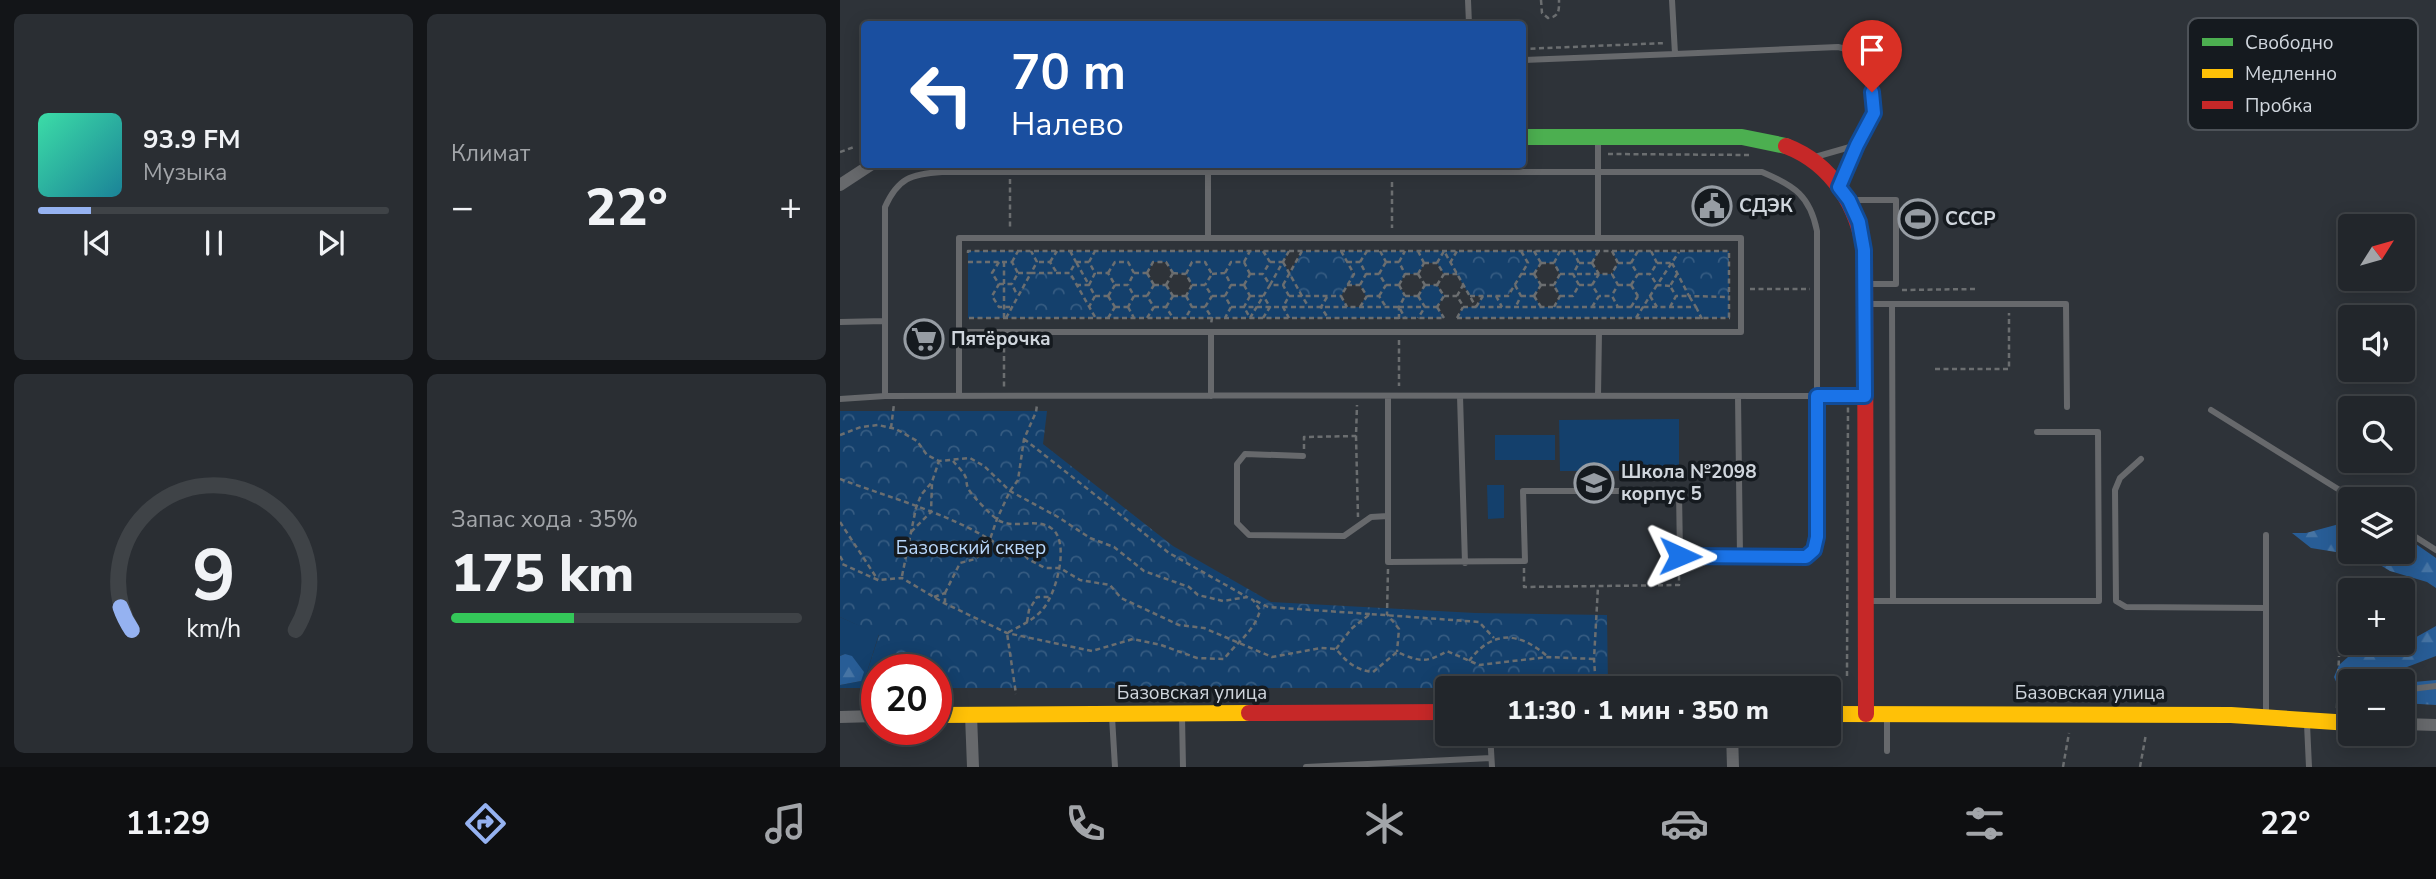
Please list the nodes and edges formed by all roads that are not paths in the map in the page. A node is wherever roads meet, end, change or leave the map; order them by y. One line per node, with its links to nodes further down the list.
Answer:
1 (1468, 0): 3 (lane)
2 (1672, 0): 4 (lane)
3 (1469, 21)
4 (1675, 54): 5 (lane); 8 (lane)
5 (1526, 60)
6 (1526, 137): 7 (street)
7 (1598, 137): 9 (street); 12 (lane)
8 (1857, 145): 9 (lane); 14 (lane)
9 (1810, 159): 14 (street)
10 (866, 168): 13 (street)
11 (1208, 168): 12 (lane); 15 (lane); 20 (lane)
12 (1598, 172): 16 (lane); 32 (lane)
13 (840, 185)
14 (1844, 193): 17 (street); 17 (lane)
15 (1208, 238): 16 (lane); 22 (lane)
16 (1598, 238): 24 (lane)
17 (1865, 284): 18 (street)
18 (1864, 304): 19 (lane); 33 (street)
19 (1892, 304): 35 (lane); 48 (lane)
20 (885, 321): 21 (lane); 25 (lane)
21 (840, 322)
22 (959, 332): 23 (lane); 26 (lane)
23 (1211, 332): 24 (lane); 27 (lane)
24 (1599, 332): 30 (lane)
25 (885, 396): 26 (lane); 34 (lane)
26 (959, 396): 27 (lane)
27 (1211, 396): 28 (lane)
28 (1388, 396): 29 (lane); 41 (lane)
29 (1460, 396): 30 (lane); 46 (lane)
30 (1598, 396): 31 (lane)
31 (1738, 396): 32 (lane); 45 (lane)
32 (1817, 396): 33 (lane); 45 (lane)
33 (1857, 396): 47 (street)
34 (840, 399)
35 (2067, 407)
36 (2211, 410): 40 (lane)
37 (2037, 432): 48 (lane)
38 (1303, 456): 41 (lane)
39 (2141, 459): 49 (lane)
40 (2338, 489)
41 (1388, 516): 46 (lane)
42 (2266, 535): 49 (lane)
43 (2415, 537): 44 (lane)
44 (2436, 550)
45 (1740, 556): 46 (lane)
46 (1465, 563)
47 (1866, 601): 48 (lane); 56 (street)
48 (1894, 601)
49 (2266, 608): 62 (lane)
50 (2436, 687): 51 (lane)
51 (2415, 689)
52 (1435, 712): 55 (street, Базовская улица)
53 (1841, 713): 56 (street, Базовская улица)
54 (1112, 714): 55 (street, Базовская улица); 59 (street, Базовская улица); 73 (lane)
55 (1183, 714): 74 (lane)
56 (1866, 714): 57 (street, Базовская улица)
57 (1887, 714): 62 (street, Базовская улица); 69 (lane)
58 (952, 715): 59 (street, Базовская улица)
59 (971, 715): 72 (street)
60 (861, 716): 61 (street)
61 (840, 717)
62 (2266, 718): 64 (street, Базовская улица)
63 (2338, 718): 64 (street, Базовская улица)
64 (2308, 721): 78 (lane)
65 (2415, 724): 66 (street)
66 (2436, 725)
67 (1491, 746): 70 (lane)
68 (1732, 746): 77 (street)
69 (1887, 751)
70 (1492, 758): 71 (lane); 76 (lane)
71 (1421, 764): 75 (lane)
72 (974, 767)
73 (1115, 767)
74 (1184, 767)
75 (1306, 767)
76 (1492, 767)
77 (1733, 767)
78 (2309, 767)

